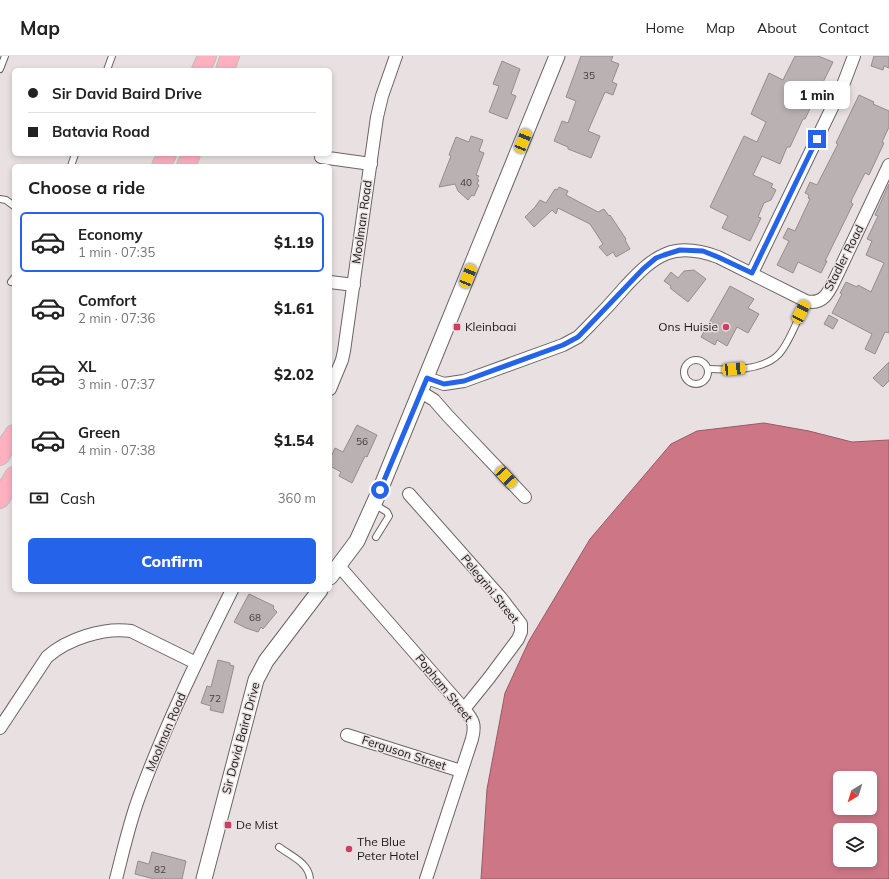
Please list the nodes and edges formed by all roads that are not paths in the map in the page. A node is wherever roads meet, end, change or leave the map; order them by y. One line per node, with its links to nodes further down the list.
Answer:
1 (5, 56): 11 (lane)
2 (112, 56): 8 (lane)
3 (207, 56): 9 (main road)
4 (230, 56): 10 (main road)
5 (557, 56): 22 (street)
6 (854, 56): 17 (street)
7 (392, 57): 13 (street, Moolman Road)
8 (107, 68)
9 (202, 68)
10 (226, 68)
11 (0, 69)
12 (322, 157): 13 (street)
13 (371, 164): 19 (street, Moolman Road)
14 (889, 165): 20 (street, Stadler Road)
15 (0, 199): 16 (lane)
16 (12, 204)
17 (752, 273): 20 (street); 22 (street)
18 (332, 282): 19 (street)
19 (354, 285): 23 (street, Moolman Road)
20 (806, 301): 21 (lane)
21 (708, 369)
22 (427, 378): 24 (street)
23 (332, 384)
24 (421, 392): 29 (street); 31 (street)
25 (12, 437): 26 (main road)
26 (0, 456)
27 (12, 479): 30 (main road)
28 (409, 494): 37 (street, Pelegrini Street)
29 (525, 497)
30 (0, 499)
31 (374, 504): 32 (lane); 33 (street)
32 (376, 537)
33 (334, 572): 37 (street, Popham Street)
34 (231, 592): 36 (street, Moolman Road)
35 (318, 592): 43 (street, Sir David Baird Drive)
36 (196, 662): 38 (street); 42 (street, Moolman Road)
37 (464, 709): 40 (street, Popham Street)
38 (0, 728)
39 (347, 735): 40 (street, Ferguson Street)
40 (461, 771): 45 (street, Popham Street)
41 (279, 847): 44 (lane)
42 (116, 879)
43 (204, 879)
44 (310, 879)
45 (426, 879)

